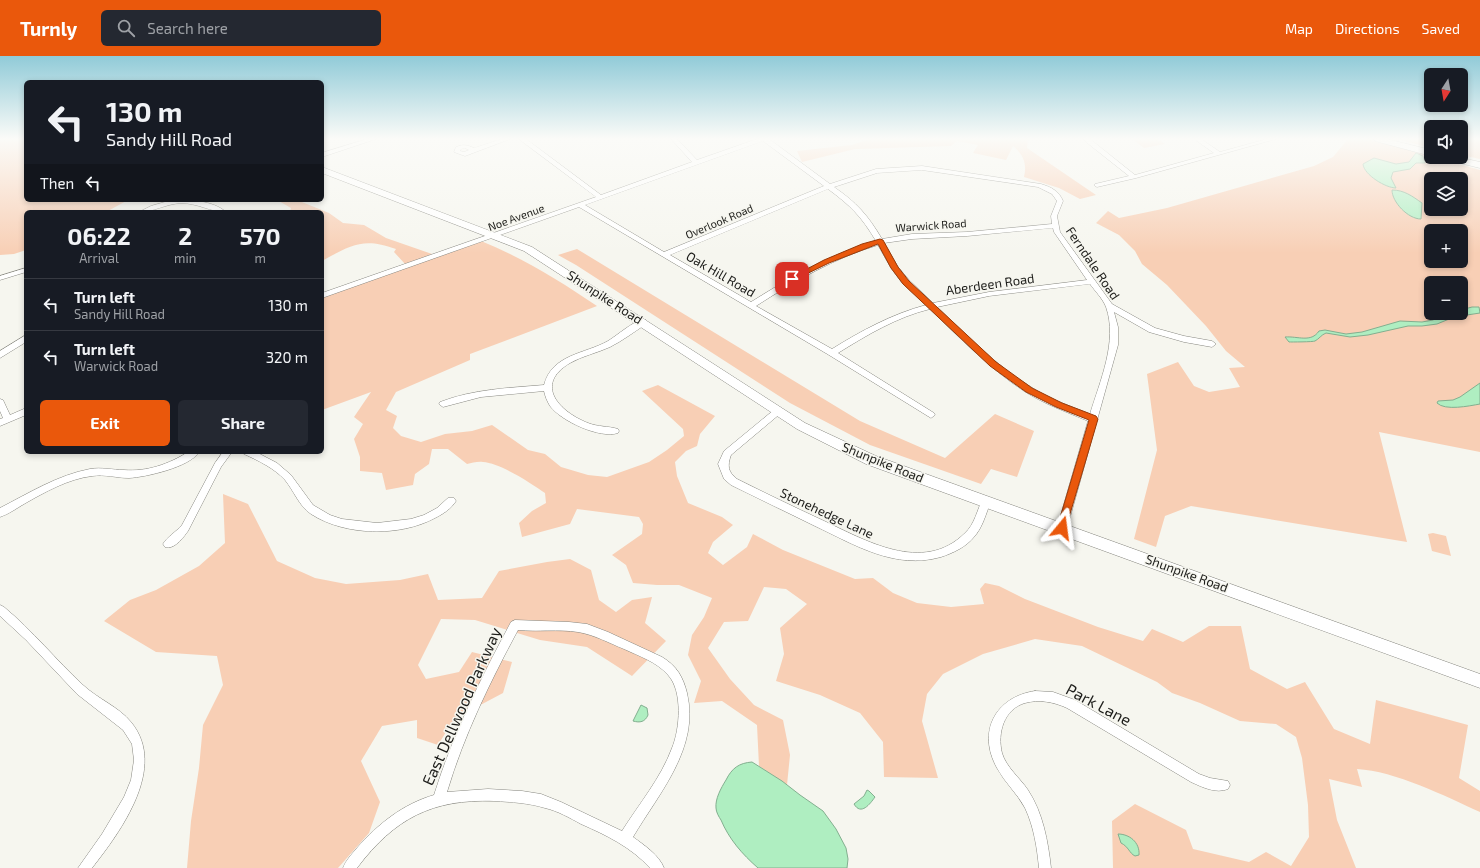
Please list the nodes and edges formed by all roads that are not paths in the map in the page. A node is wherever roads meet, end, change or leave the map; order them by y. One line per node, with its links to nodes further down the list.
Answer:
1 (341, 177): 18 (main road, Shunpike Road)
2 (573, 177): 11 (street)
3 (655, 177): 11 (street, Noe Avenue)
4 (817, 177): 10 (street)
5 (858, 177): 10 (street, Overlook Road)
6 (990, 177): 8 (street, Overlook Road)
7 (1134, 177): 9 (street)
8 (1039, 185): 17 (street, Ferndale Road)
9 (1097, 185)
10 (829, 186): 19 (street); 20 (street, Overlook Road)
11 (600, 197): 14 (street, Noe Avenue)
12 (175, 202): 15 (street)
13 (197, 202): 16 (street)
14 (580, 205): 18 (street, Noe Avenue); 20 (street, Oak Hill Road)
15 (148, 210)
16 (218, 210)
17 (1055, 226): 19 (street, Warwick Road); 23 (street, Ferndale Road)
18 (497, 235): 24 (street, Noe Avenue); 28 (main road, Shunpike Road)
19 (880, 241): 25 (street, Warwick Road); 26 (street)
20 (664, 255): 25 (street, Oak Hill Road)
21 (24, 271): 22 (street)
22 (0, 278)
23 (1091, 282): 26 (street, Aberdeen Road); 27 (street, Ferndale Road)
24 (324, 295)
25 (752, 305): 31 (street, Oak Hill Road)
26 (930, 306): 31 (street, Aberdeen Road); 39 (street)
27 (1108, 306): 30 (street); 39 (street, Ferndale Road)
28 (643, 322): 33 (street); 36 (main road, Shunpike Road)
29 (24, 339): 32 (street)
30 (1212, 344)
31 (832, 353): 38 (street, Oak Hill Road)
32 (0, 355)
33 (547, 388): 35 (street); 41 (street)
34 (0, 402): 40 (street)
35 (443, 404)
36 (778, 411): 46 (main road, Shunpike Road); 46 (street, Stonehedge Lane)
37 (24, 412): 40 (street)
38 (931, 415)
39 (1093, 419): 48 (street, Ferndale Road)
40 (4, 421)
41 (615, 431)
42 (192, 454): 47 (street)
43 (226, 454): 49 (street)
44 (251, 454): 45 (street)
45 (451, 501)
46 (986, 501): 48 (main road, Shunpike Road)
47 (0, 513)
48 (1062, 528): 51 (main road, Shunpike Road)
49 (168, 544)
50 (0, 610): 55 (street)
51 (1480, 681)
52 (1224, 785): 58 (street, Park Lane)
53 (438, 800): 54 (street); 54 (street, East Dellwood Parkway); 56 (street)
54 (625, 838): 57 (street)
55 (84, 868)
56 (348, 868)
57 (658, 868)
58 (1045, 868)

